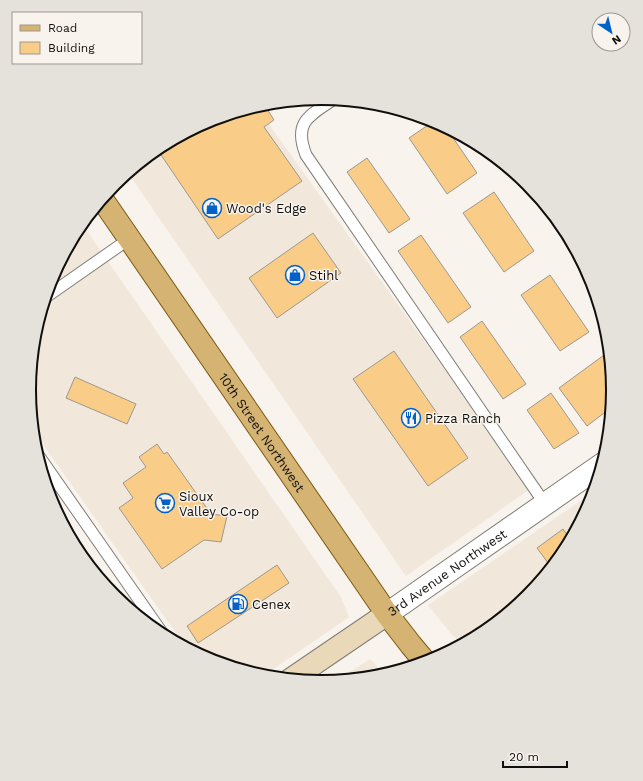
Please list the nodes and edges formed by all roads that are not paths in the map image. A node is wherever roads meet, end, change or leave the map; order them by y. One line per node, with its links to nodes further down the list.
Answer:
1 (325, 105): 7 (lane)
2 (105, 204): 3 (main road, 10th Street Northwest)
3 (129, 240): 4 (lane); 8 (main road, 10th Street Northwest)
4 (54, 292)
5 (47, 468): 9 (lane)
6 (595, 470): 7 (street, 3rd Avenue Northwest)
7 (546, 504): 8 (street, 3rd Avenue Northwest)
8 (387, 614): 10 (main road, 10th Street Northwest); 11 (main road, 3rd Avenue Northwest)
9 (154, 622)
10 (422, 658)
11 (298, 675)

